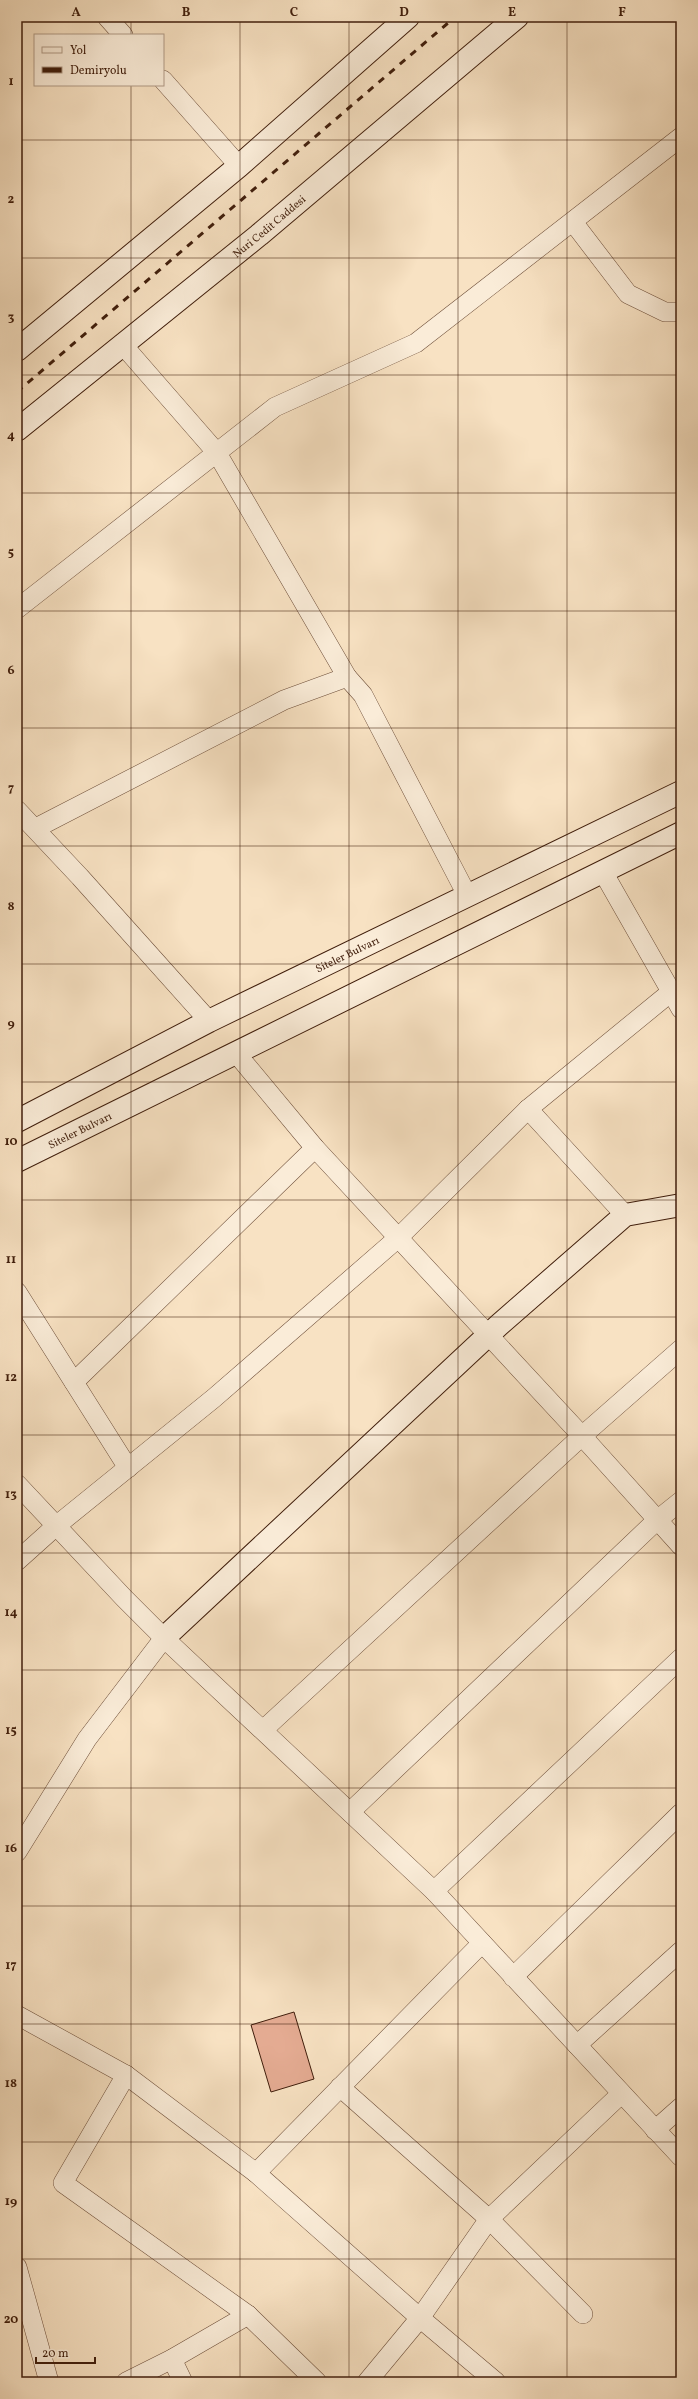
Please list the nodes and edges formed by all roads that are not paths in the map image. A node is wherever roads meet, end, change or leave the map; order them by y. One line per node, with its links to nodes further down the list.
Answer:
1 (107, 17): 4 (street)
2 (408, 17): 7 (street)
3 (517, 17): 10 (street, Nuri Cedit Caddesi)
4 (122, 34)
5 (164, 81): 7 (street)
6 (681, 136): 8 (street)
7 (239, 166): 11 (street)
8 (573, 222): 9 (street); 13 (street)
9 (681, 312)
10 (122, 344): 12 (street, Nuri Cedit Caddesi); 13 (street)
11 (18, 348)
12 (17, 430)
13 (217, 453): 14 (street); 15 (street)
14 (17, 609)
15 (347, 677): 18 (street); 21 (street)
16 (681, 792): 21 (street, Siteler Bulvarı)
17 (17, 810): 18 (street)
18 (36, 828): 24 (street)
19 (681, 833): 20 (street, Siteler Bulvarı)
20 (603, 872): 22 (street); 25 (street, Siteler Bulvarı)
21 (467, 895): 24 (street, Siteler Bulvarı)
22 (671, 992): 23 (street); 26 (street)
23 (681, 1009)
24 (209, 1021): 27 (street, Siteler Bulvarı)
25 (236, 1053): 28 (street); 29 (street, Siteler Bulvarı)
26 (528, 1109): 31 (street); 32 (street)
27 (17, 1121)
28 (315, 1148): 32 (street); 36 (street)
29 (17, 1161)
30 (681, 1205): 31 (street)
31 (625, 1215): 34 (street)
32 (398, 1238): 34 (street); 38 (street)
33 (17, 1292): 36 (street)
34 (488, 1335): 37 (street); 45 (street)
35 (681, 1349): 37 (street)
36 (74, 1382): 38 (street)
37 (582, 1436): 41 (street); 47 (street)
38 (128, 1468): 42 (street)
39 (17, 1484): 42 (street)
40 (681, 1501): 41 (street)
41 (656, 1521): 43 (street); 48 (street)
42 (56, 1526): 44 (street); 45 (street)
43 (681, 1546)
44 (17, 1561)
45 (164, 1638): 47 (street); 50 (street)
46 (681, 1658): 51 (street)
47 (263, 1730): 48 (street)
48 (350, 1812): 51 (street)
49 (681, 1813): 54 (street)
50 (17, 1852)
51 (434, 1892): 52 (street)
52 (482, 1943): 54 (street); 58 (street)
53 (681, 1951): 56 (street)
54 (513, 1976): 56 (street)
55 (17, 2015): 57 (street)
56 (577, 2045): 59 (street)
57 (126, 2075): 63 (street); 67 (street)
58 (340, 2087): 63 (street); 64 (street)
59 (621, 2094): 61 (street); 64 (street)
60 (681, 2107): 61 (street)
61 (655, 2130): 62 (street)
62 (681, 2158)
63 (256, 2173): 68 (street)
64 (489, 2219): 66 (street); 68 (street)
65 (17, 2266): 70 (street)
66 (583, 2314)
67 (248, 2315): 69 (street); 73 (street)
68 (420, 2318): 74 (street); 75 (street)
69 (172, 2359): 71 (street); 72 (street)
70 (49, 2382)
71 (126, 2382)
72 (183, 2382)
73 (317, 2382)
74 (367, 2382)
75 (496, 2382)

